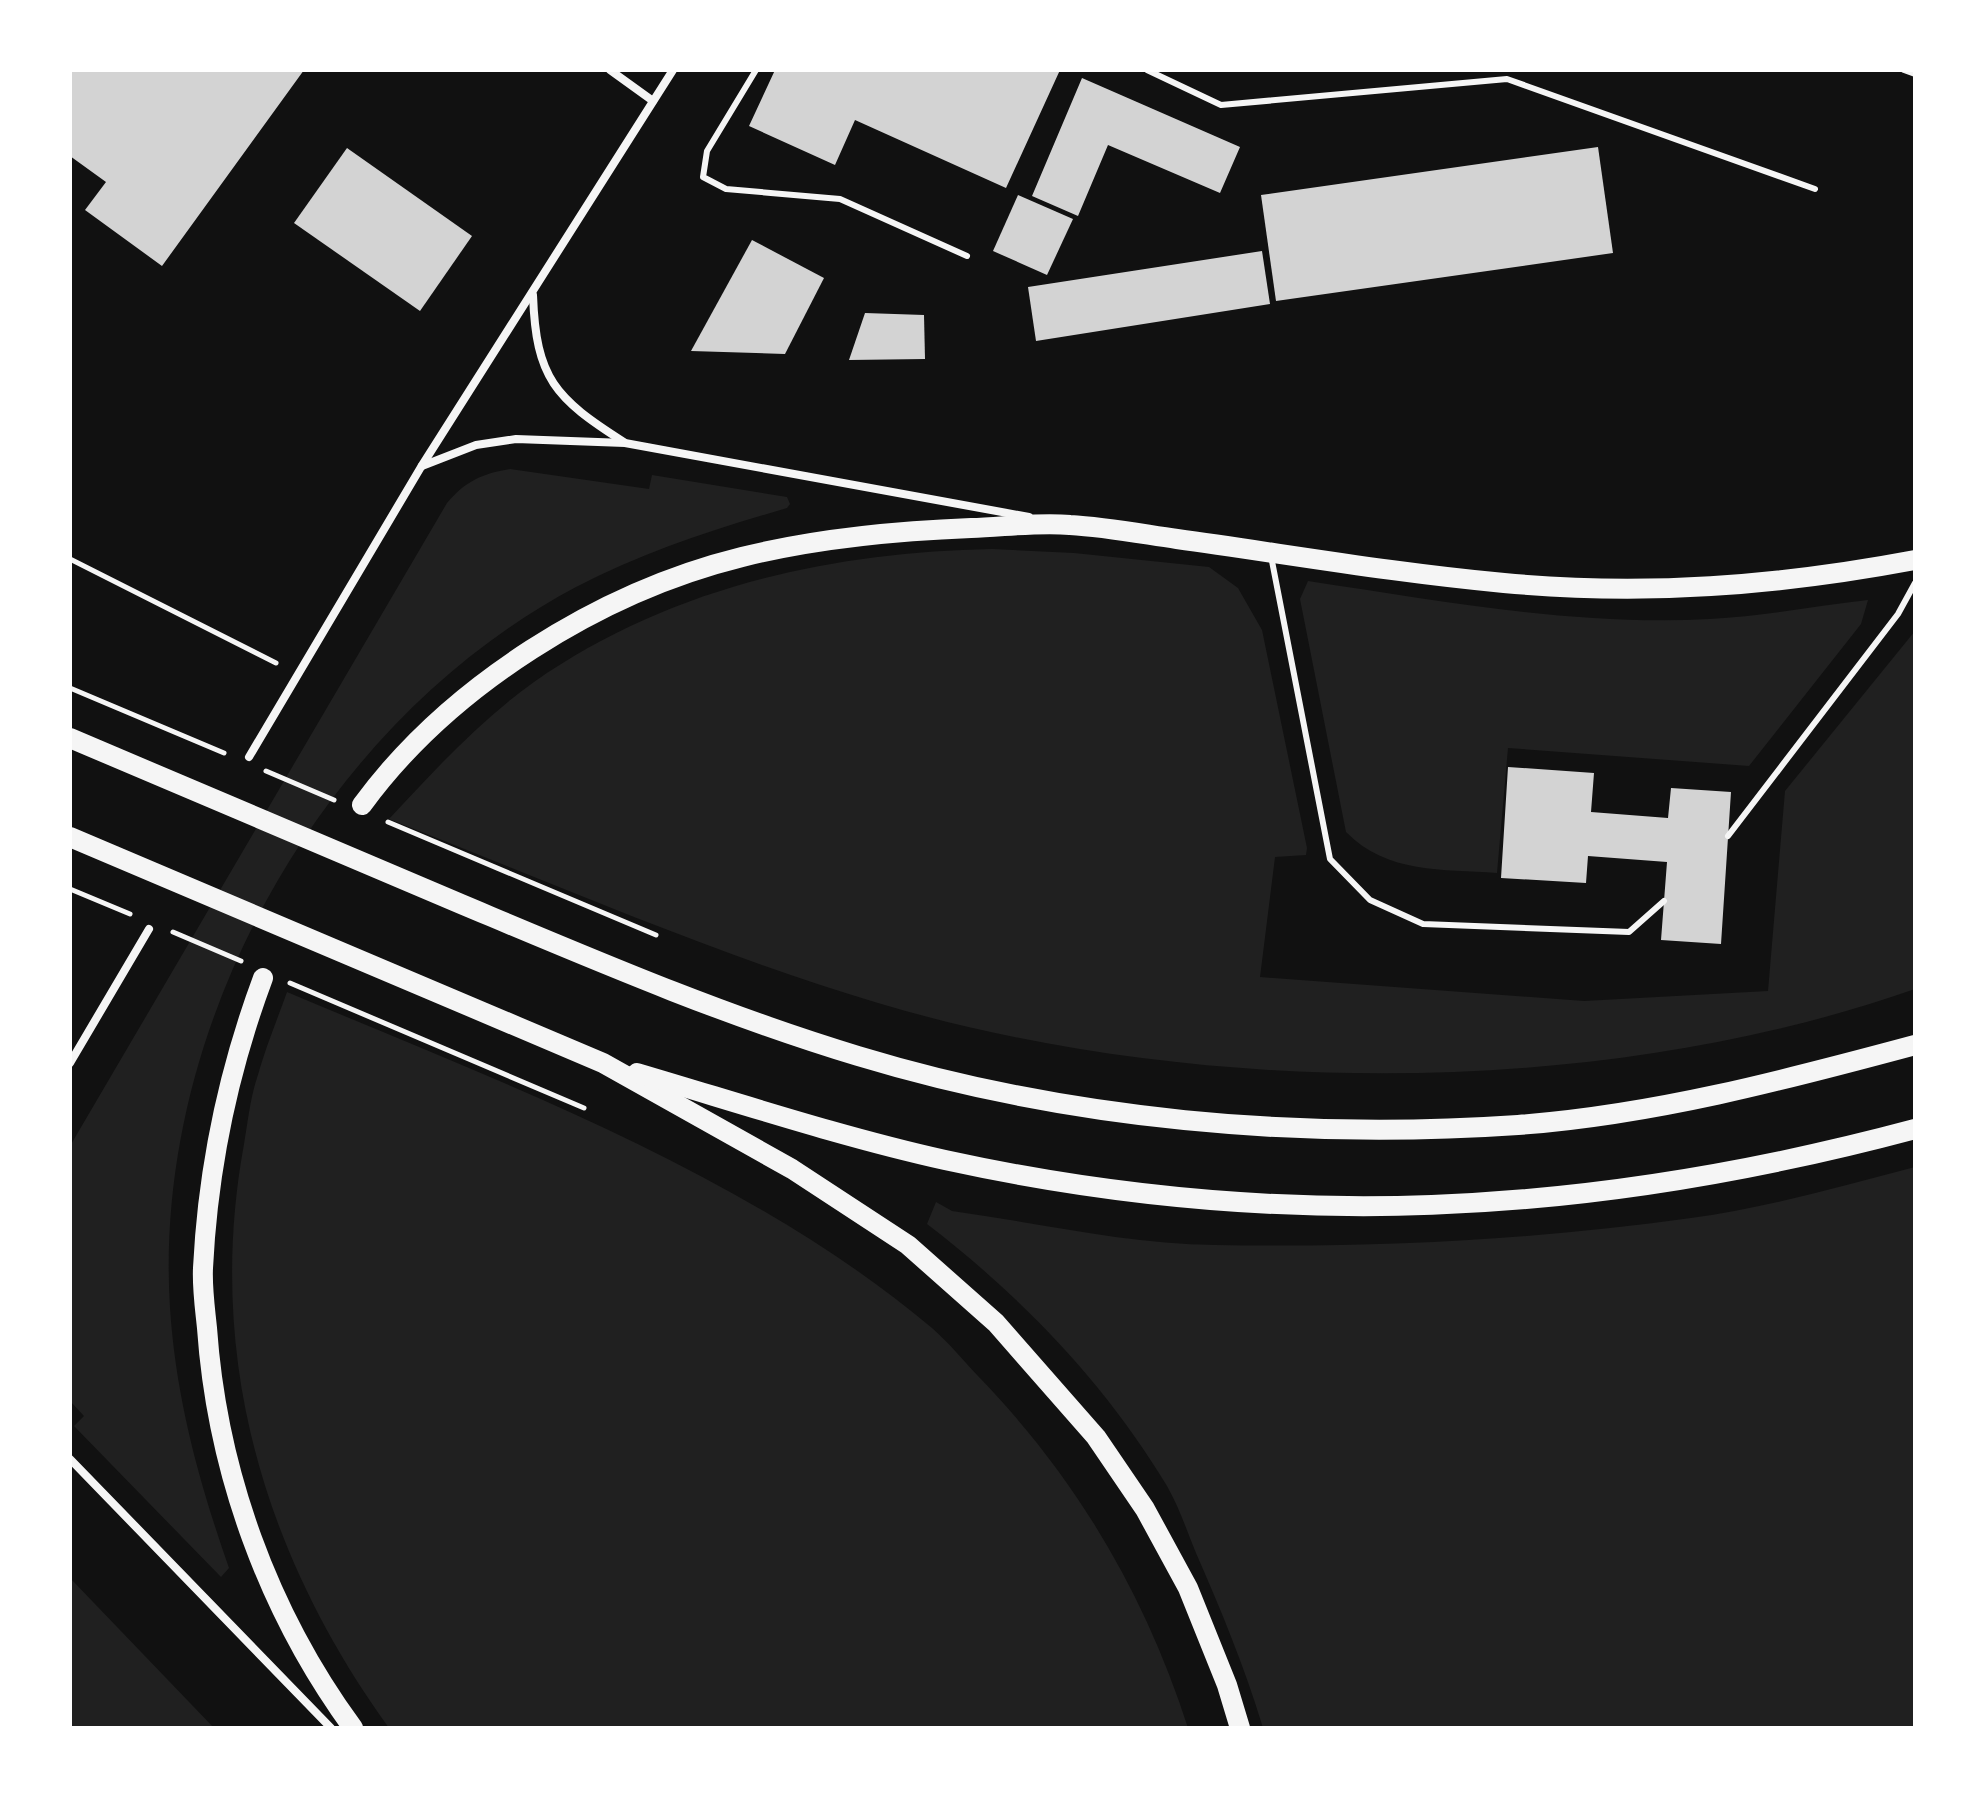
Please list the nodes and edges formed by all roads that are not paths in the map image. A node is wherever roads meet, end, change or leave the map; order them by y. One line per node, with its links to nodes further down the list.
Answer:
1 (610, 70): 7 (street)
2 (673, 70): 7 (street)
3 (756, 70): 9 (lane)
4 (1147, 70): 8 (lane)
5 (1904, 70): 6 (lane)
6 (1915, 74)
7 (653, 101): 10 (street)
8 (1815, 189)
9 (967, 256)
10 (533, 295): 11 (street); 12 (street)
11 (625, 443): 12 (street); 13 (street)
12 (421, 467): 18 (street)
13 (1068, 524): 14 (main road); 19 (main road)
14 (1270, 551): 15 (main road); 22 (lane)
15 (1915, 560)
16 (1915, 583): 20 (lane)
17 (70, 738): 25 (main road)
18 (249, 757)
19 (362, 805)
20 (1728, 836)
21 (70, 837): 27 (main road)
22 (1664, 901)
23 (153, 928): 26 (street)
24 (269, 977): 31 (main road)
25 (1915, 1045)
26 (70, 1063)
27 (603, 1063): 28 (main road); 32 (main road)
28 (1915, 1129)
29 (70, 1459): 30 (street)
30 (331, 1728)
31 (353, 1728)
32 (1240, 1728)

